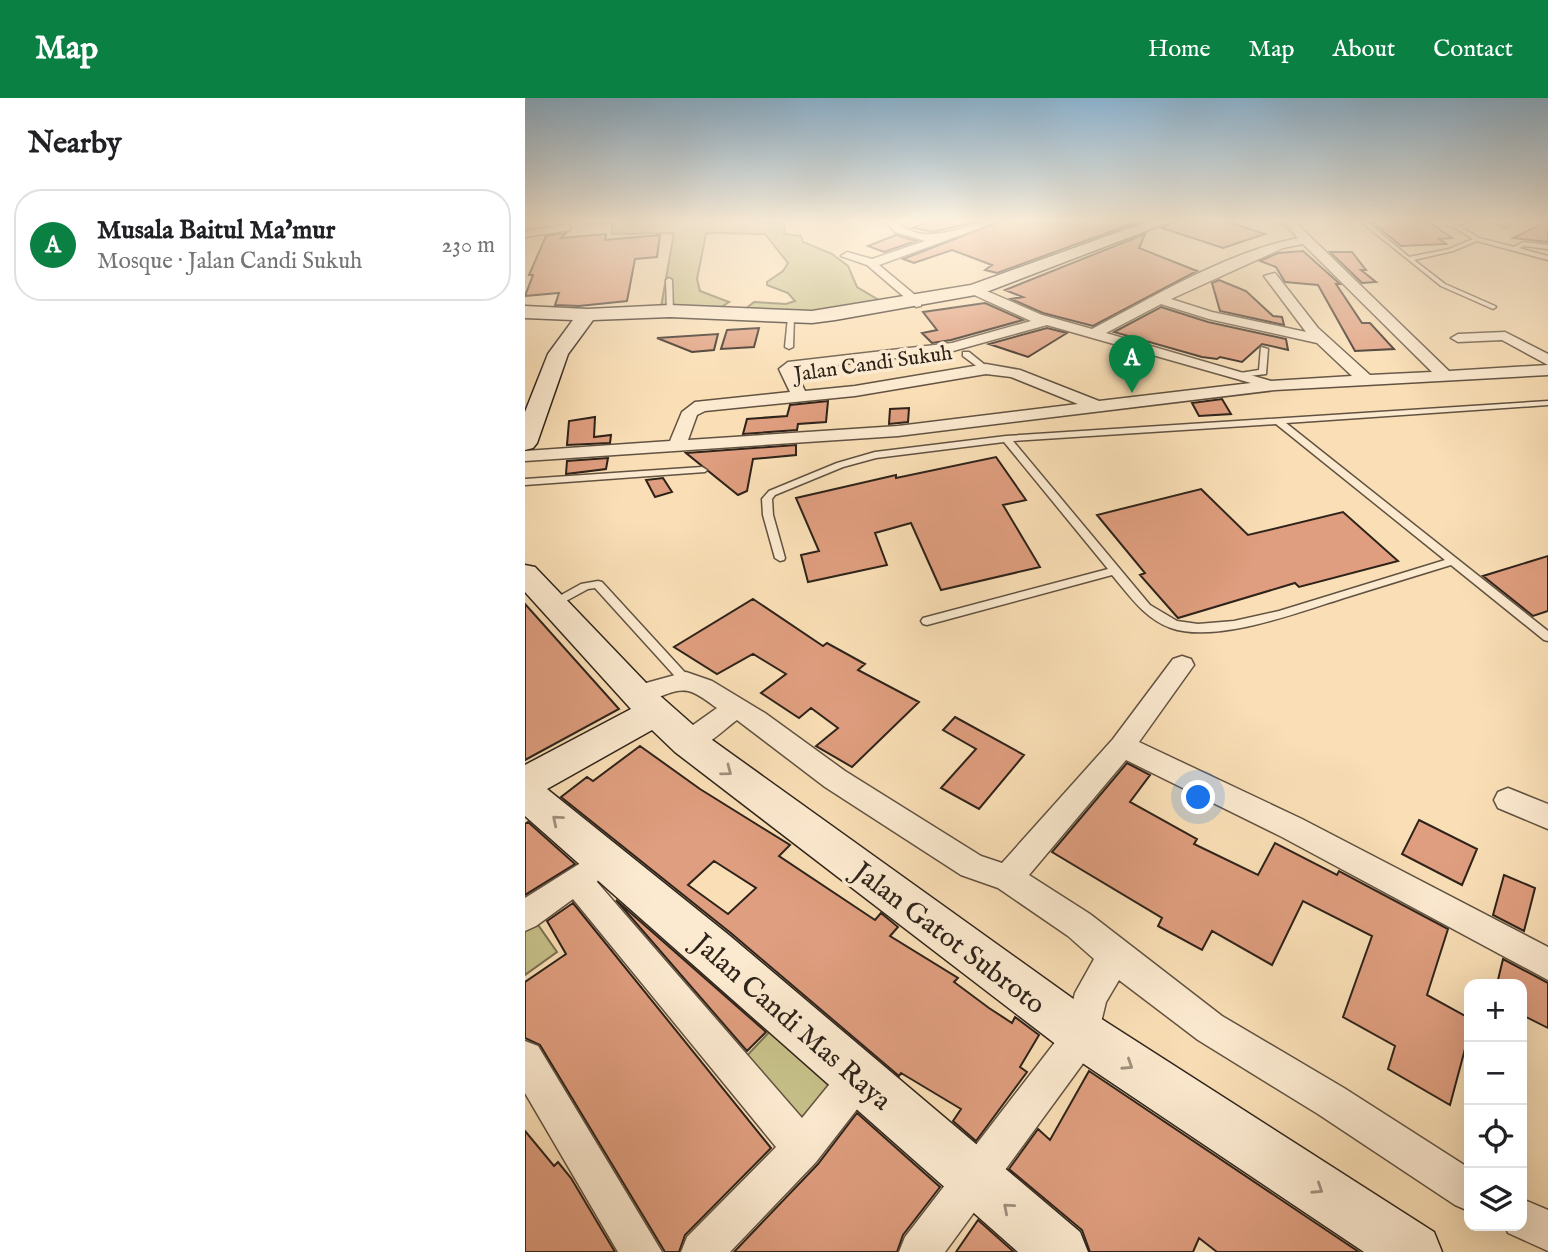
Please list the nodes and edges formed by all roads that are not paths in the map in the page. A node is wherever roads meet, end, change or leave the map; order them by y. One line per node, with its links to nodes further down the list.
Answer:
1 (886, 275): 11 (street)
2 (1017, 275): 8 (street)
3 (1236, 275): 9 (street)
4 (1340, 275): 28 (street)
5 (1429, 275): 12 (lane)
6 (1270, 276): 20 (street)
7 (669, 280): 14 (lane)
8 (975, 290): 11 (street); 17 (street)
9 (1202, 298): 10 (street); 10 (street); 20 (street)
10 (1158, 299): 18 (street)
11 (916, 303): 16 (street)
12 (1493, 307)
13 (525, 312): 15 (street)
14 (670, 312): 15 (street); 16 (street)
15 (587, 315): 36 (street)
16 (791, 317): 21 (lane)
17 (1046, 321): 18 (street); 31 (street)
18 (1095, 333): 27 (street)
19 (1458, 338): 24 (street)
20 (1325, 340): 29 (street)
21 (789, 347)
22 (1264, 349): 27 (lane)
23 (967, 354): 25 (lane)
24 (1548, 360)
25 (986, 369): 31 (street, Jalan Candi Sukuh); 33 (street, Jalan Candi Sukuh)
26 (1548, 370): 28 (street, Jalan Candi Sukuh)
27 (1243, 376): 30 (street)
28 (1446, 377): 29 (street, Jalan Candi Sukuh)
29 (1368, 382): 30 (street, Jalan Candi Sukuh)
30 (1275, 386): 33 (street, Jalan Candi Sukuh)
31 (800, 397): 37 (street, Jalan Candi Sukuh)
32 (1548, 403): 34 (lane)
33 (1096, 405): 37 (street, Jalan Candi Sukuh)
34 (1277, 421): 35 (lane); 42 (lane)
35 (1006, 439): 41 (lane); 43 (lane)
36 (525, 443)
37 (676, 447): 38 (street, Jalan Candi Sukuh)
38 (525, 456)
39 (702, 470): 40 (lane)
40 (525, 482)
41 (780, 558)
42 (1453, 561): 43 (lane); 47 (lane)
43 (1113, 571): 46 (lane)
44 (525, 574): 45 (street, Jalan Gatot Subroto)
45 (551, 604): 49 (lane); 50 (street, Jalan Gatot Subroto)
46 (927, 621)
47 (1548, 637)
48 (1182, 666): 53 (street)
49 (687, 681): 50 (street); 51 (street)
50 (645, 704): 52 (street, Jalan Gatot Subroto); 54 (street)
51 (737, 707): 52 (street); 59 (street)
52 (688, 742): 64 (street, Jalan Gatot Subroto, one-way to 64)
53 (1122, 746): 59 (street); 63 (street)
54 (525, 783)
55 (525, 793): 58 (street, Jalan Candi Mas Raya, one-way to 55)
56 (1508, 800): 57 (street)
57 (1548, 817)
58 (590, 870): 60 (street, Jalan Candi Mas Raya); 61 (street)
59 (1008, 878): 62 (street)
60 (624, 906): 66 (street, Jalan Candi Mas Raya); 67 (street)
61 (525, 916)
62 (1116, 957): 64 (street); 69 (street)
63 (1548, 964)
64 (1083, 1035): 68 (street); 76 (street, Jalan Gatot Subroto, one-way to 76)
65 (525, 1059): 72 (street)
66 (859, 1077): 67 (street); 68 (street, Jalan Candi Mas Raya)
67 (802, 1148): 73 (street)
68 (977, 1181): 74 (street); 75 (street, Jalan Candi Mas Raya, one-way to 68)
69 (1464, 1188)
70 (1527, 1221): 71 (street)
71 (1548, 1231)
72 (641, 1252)
73 (702, 1252)
74 (921, 1252)
75 (1060, 1252)
76 (1414, 1252)

